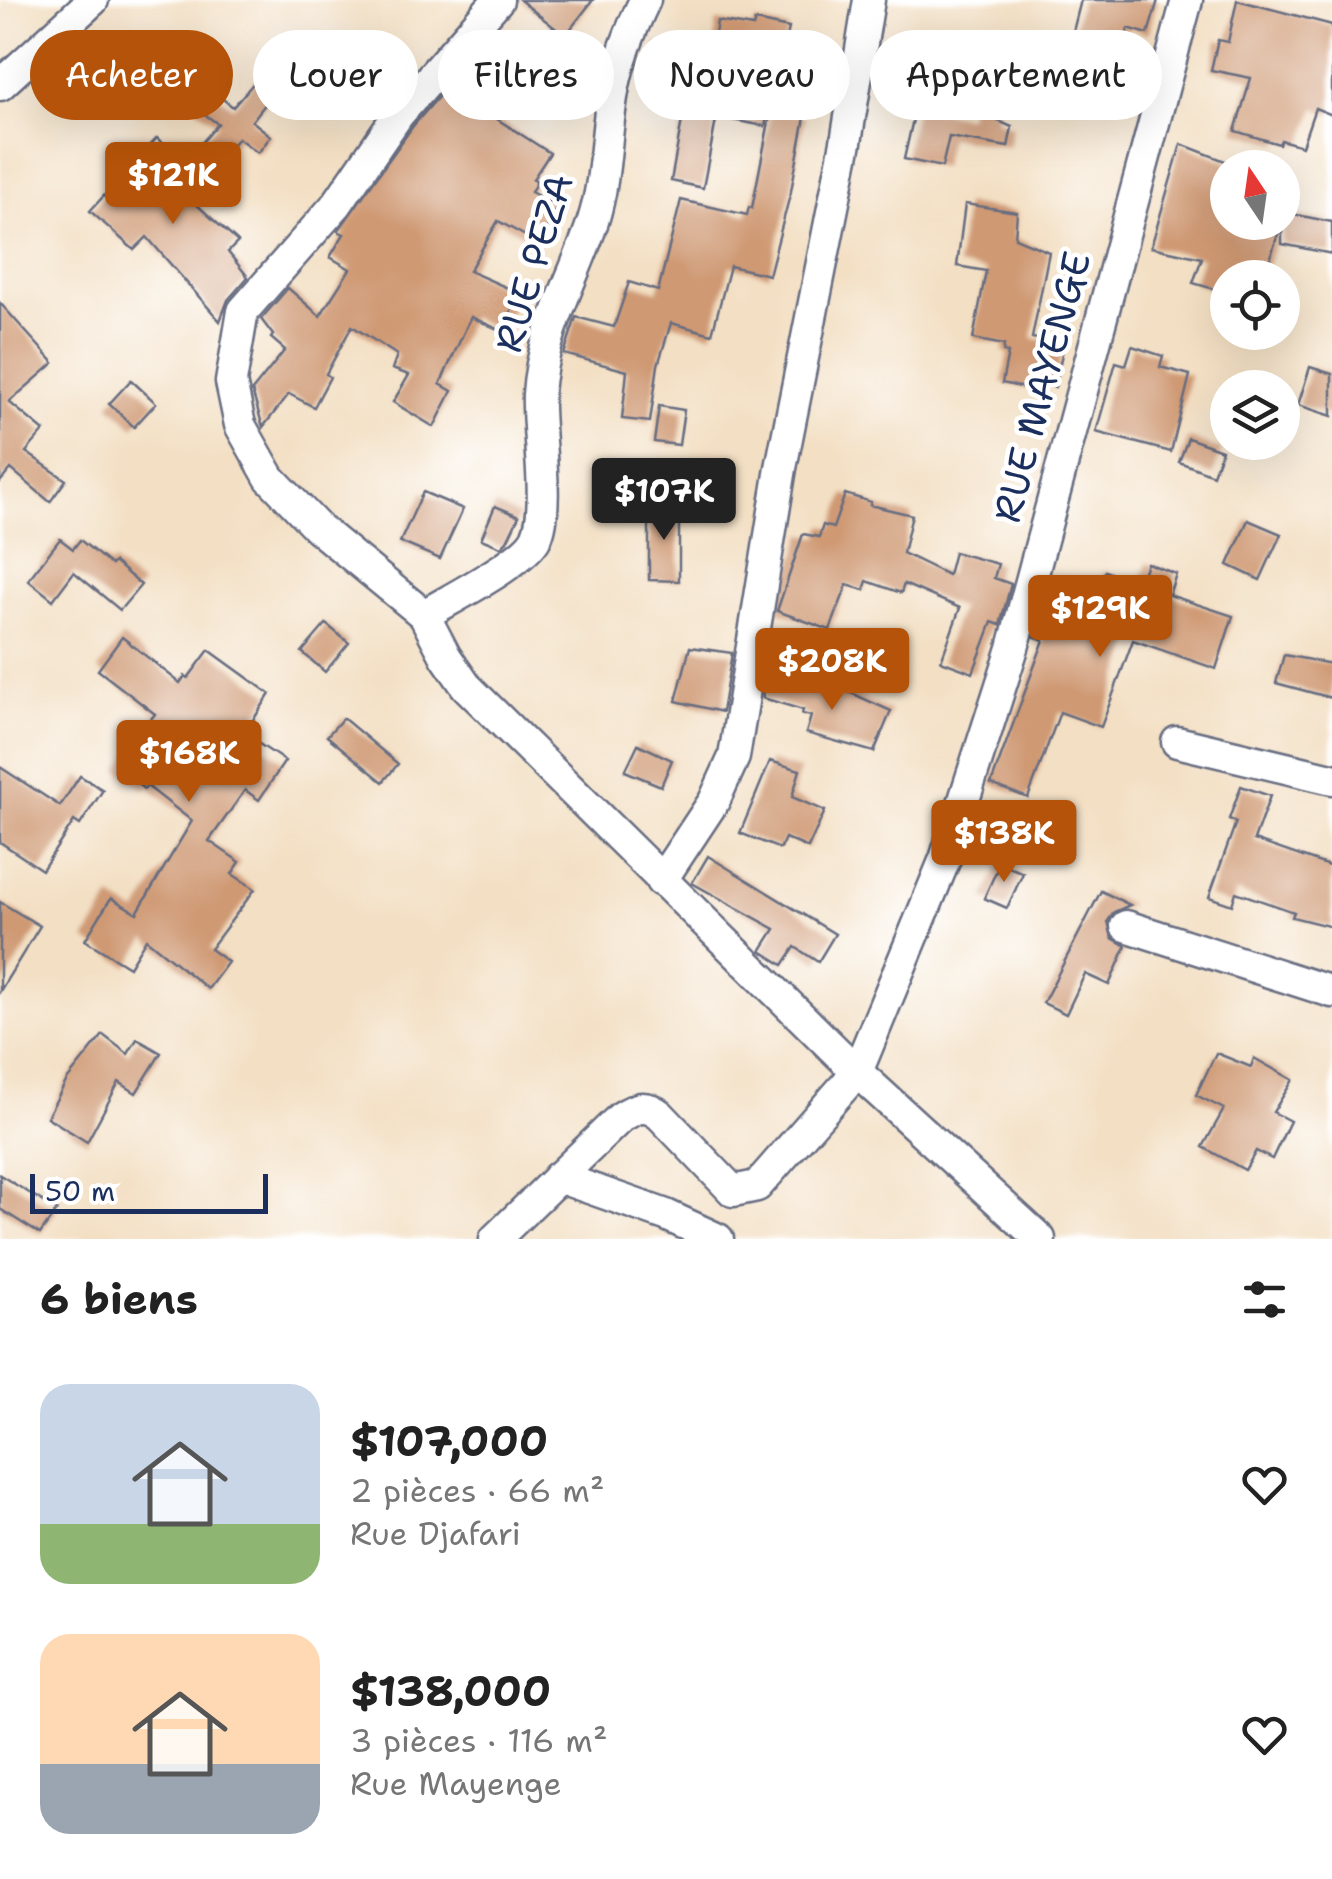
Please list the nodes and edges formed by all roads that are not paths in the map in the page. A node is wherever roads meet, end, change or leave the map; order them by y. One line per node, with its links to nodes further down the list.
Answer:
1 (93, 0): 6 (street)
2 (498, 0): 7 (street)
3 (645, 0): 7 (street, RUE PEZA)
4 (870, 0): 10 (street)
5 (1187, 0): 13 (street, RUE MAYENGE)
6 (0, 85)
7 (424, 615): 10 (street)
8 (1177, 742): 9 (street)
9 (1332, 779)
10 (661, 881): 13 (street)
11 (1126, 926): 12 (street)
12 (1332, 992)
13 (858, 1072): 14 (street, RUE MAYENGE); 17 (street)
14 (558, 1178): 15 (street); 16 (street)
15 (495, 1239)
16 (718, 1239)
17 (1040, 1239)

